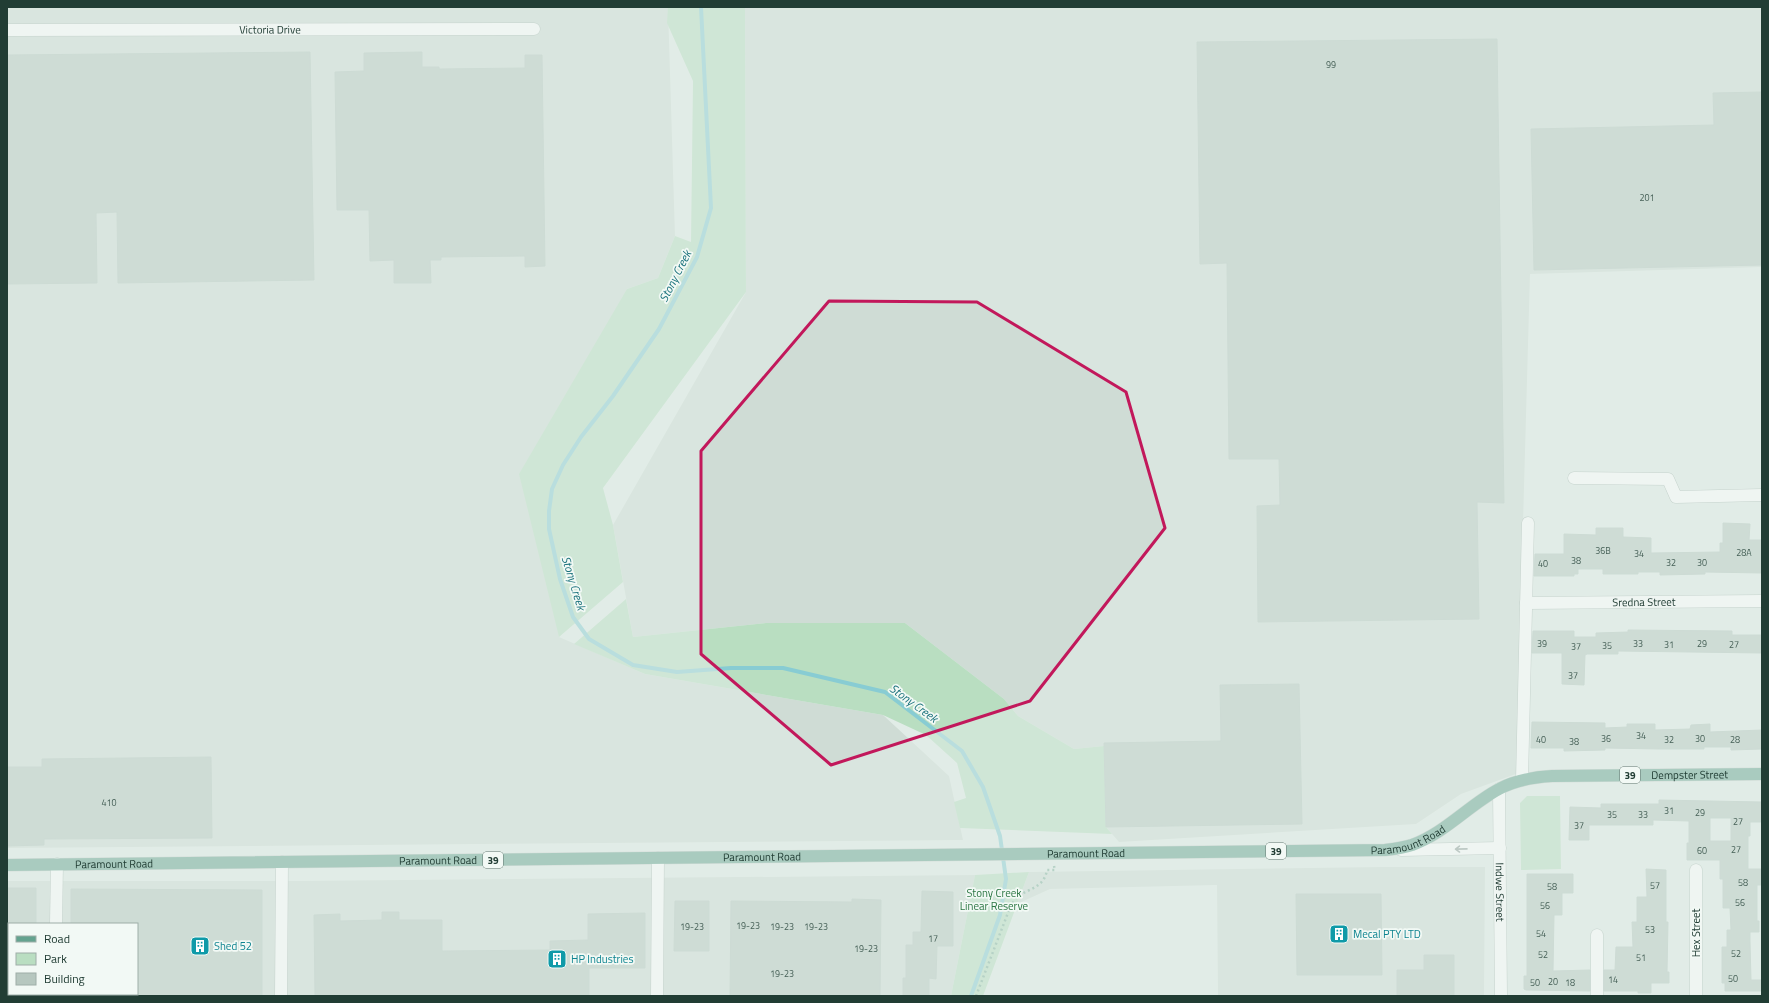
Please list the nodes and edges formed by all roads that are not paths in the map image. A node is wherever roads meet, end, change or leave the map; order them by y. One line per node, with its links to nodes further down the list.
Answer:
1 (534, 29): 2 (street, Victoria Drive)
2 (7, 30)
3 (1574, 478): 4 (street)
4 (1762, 495)
5 (1528, 523): 7 (street)
6 (1762, 600): 7 (street, Sredna Street)
7 (1526, 603): 9 (street)
8 (1762, 774): 9 (main road, Dempster Street / 39)
9 (1522, 780): 10 (main road, Dempster Street / 39)
10 (1499, 789): 11 (street, Indwe Street); 12 (main road, Paramount Road / 39)
11 (1500, 848): 12 (street, one-way to 12); 22 (street, Indwe Street)
12 (1385, 850): 13 (main road, Paramount Road / 39)
13 (658, 858): 14 (main road, Paramount Road / 39); 21 (street)
14 (282, 862): 15 (main road, Paramount Road / 39); 20 (street)
15 (57, 864): 16 (main road, Paramount Road / 39); 18 (street)
16 (7, 865)
17 (1696, 870): 24 (street, Hex Street)
18 (56, 923)
19 (1597, 935): 23 (street)
20 (281, 996)
21 (657, 996)
22 (1501, 996)
23 (1598, 996)
24 (1696, 996)

